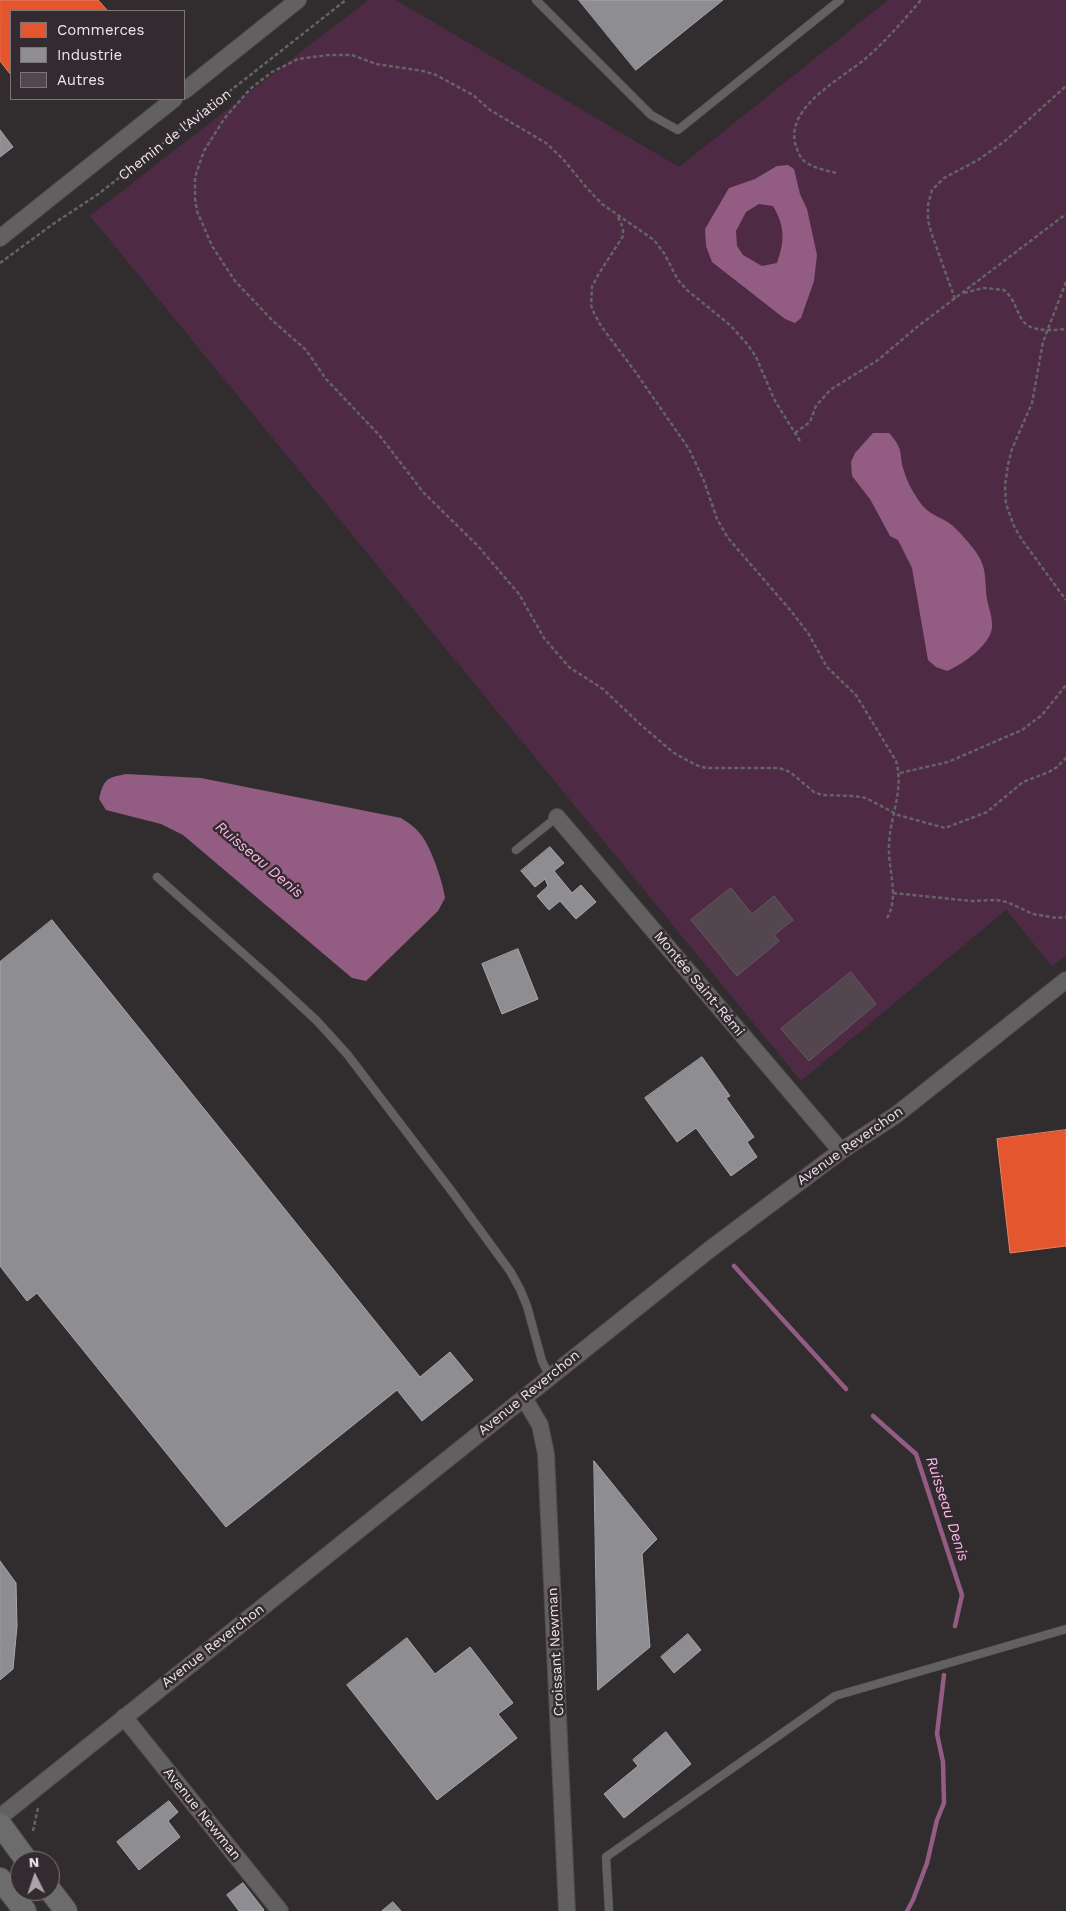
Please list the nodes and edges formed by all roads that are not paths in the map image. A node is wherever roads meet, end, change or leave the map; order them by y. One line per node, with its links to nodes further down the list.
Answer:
1 (298, 0): 4 (street)
2 (536, 0): 3 (lane)
3 (840, 0)
4 (185, 90)
5 (173, 100): 6 (street, Chemin de l'Aviation)
6 (0, 238)
7 (557, 817): 8 (lane); 11 (street, Montée Saint-Rémi)
8 (516, 850)
9 (157, 877): 12 (lane)
10 (1066, 980): 11 (street, Avenue Reverchon)
11 (840, 1151): 12 (street, Avenue Reverchon)
12 (550, 1376): 13 (street, Avenue Reverchon)
13 (524, 1398): 15 (street, Avenue Reverchon); 24 (street, Croissant Newman)
14 (1066, 1629): 25 (lane)
15 (124, 1717): 16 (street, Avenue Reverchon); 23 (street, Avenue Newman)
16 (0, 1817)
17 (0, 1824): 18 (main road)
18 (20, 1851)
19 (0, 1879): 21 (main road)
20 (58, 1901): 22 (main road)
21 (25, 1911)
22 (66, 1911)
23 (280, 1911)
24 (568, 1911)
25 (609, 1911)

